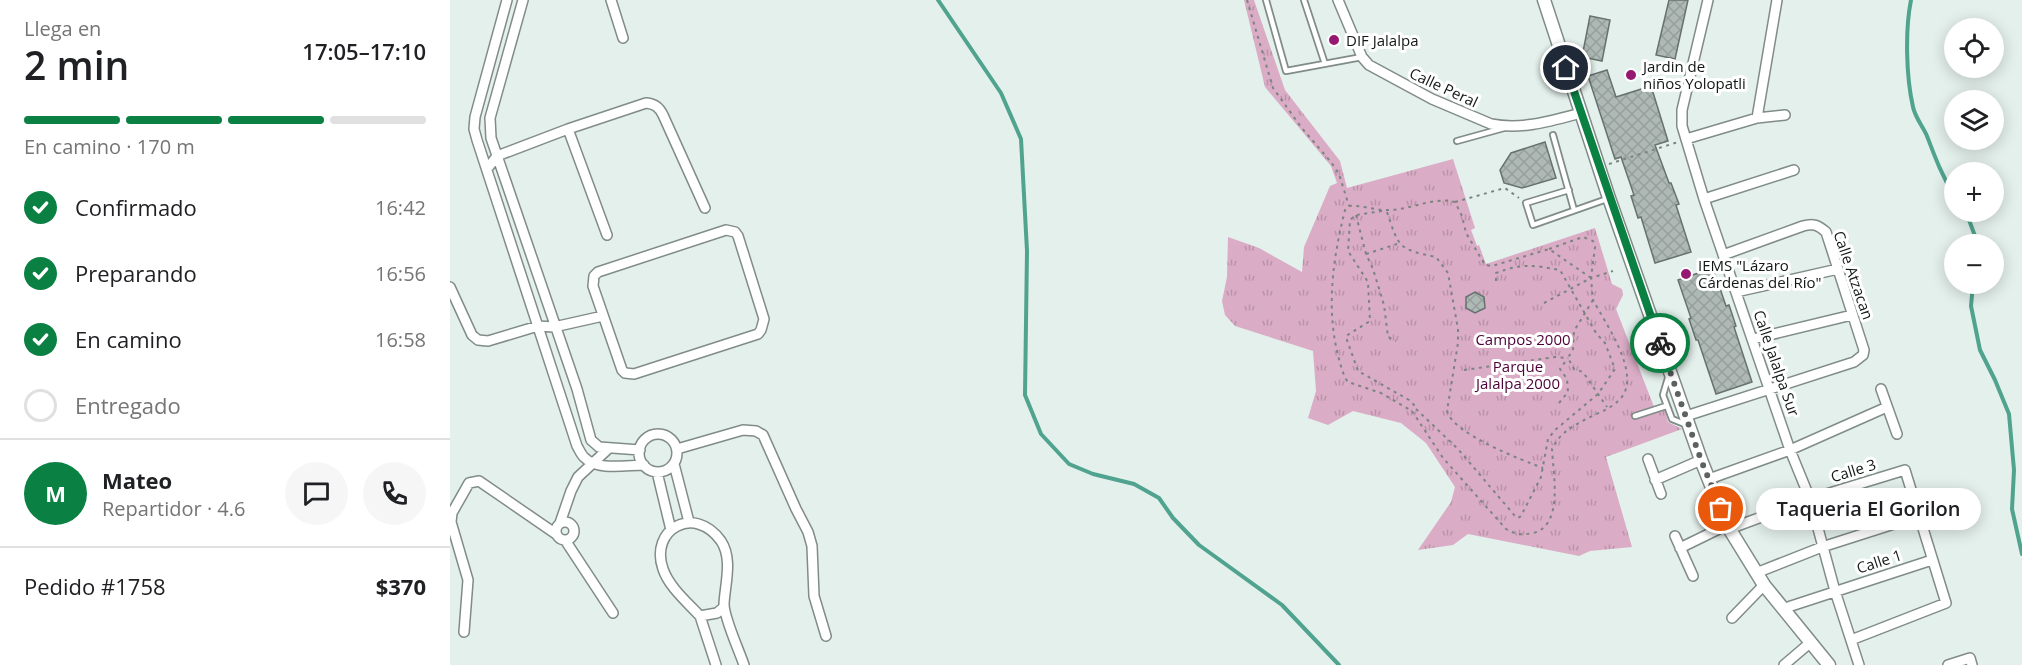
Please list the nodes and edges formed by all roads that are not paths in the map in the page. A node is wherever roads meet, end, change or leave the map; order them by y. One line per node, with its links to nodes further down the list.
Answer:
1 (507, 0): 22 (street)
2 (523, 0): 21 (street)
3 (611, 0): 10 (street)
4 (1266, 0): 12 (lane)
5 (1304, 0): 12 (lane)
6 (1338, 0): 11 (street, Calle Peral)
7 (1544, 0): 13 (street)
8 (1708, 0): 19 (street, Calle Jalalpa Sur)
9 (1777, 0): 15 (street)
10 (623, 38)
11 (1362, 57): 12 (lane); 16 (street, Calle Peral)
12 (1325, 64)
13 (1581, 113): 16 (street, Calle Peral); 25 (street)
14 (1785, 115): 15 (street)
15 (1757, 118): 19 (street)
16 (1509, 126): 20 (lane)
17 (568, 129): 21 (street); 27 (street); 29 (street)
18 (1552, 135): 24 (lane)
19 (1682, 140): 26 (street, Calle Jalalpa Sur)
20 (1457, 141)
21 (497, 156): 22 (street); 37 (street)
22 (487, 169): 36 (street)
23 (1794, 170): 26 (street)
24 (1569, 190): 28 (lane); 28 (lane)
25 (1609, 198): 28 (lane); 39 (street)
26 (1704, 199): 30 (street, Calle Jalalpa Sur)
27 (705, 208)
28 (1574, 210)
29 (607, 235)
30 (1723, 255): 31 (street, Calle Atzacan); 33 (street, Calle Jalalpa Sur)
31 (1838, 269): 33 (street); 34 (street, Calle Atzacan)
32 (450, 287): 36 (street)
33 (1736, 292): 38 (street, Calle Jalalpa Sur)
34 (1852, 315): 38 (street); 40 (street, Calle Atzacan)
35 (603, 316): 35 (street); 37 (street)
36 (538, 326): 37 (street); 53 (street)
37 (554, 327): 47 (street)
38 (1753, 339): 40 (street, Calle Jalalpa Sur)
39 (1670, 371): 42 (lane); 45 (street)
40 (1770, 389): 45 (street); 50 (street, Calle Jalalpa Sur)
41 (1881, 389): 43 (street)
42 (1666, 406): 44 (lane); 45 (lane)
43 (1887, 407): 46 (street); 50 (street)
44 (1635, 416)
45 (1688, 421): 52 (street)
46 (1897, 434)
47 (608, 449): 49 (street); 53 (street)
48 (677, 449): 49 (street); 54 (street); 82 (street)
49 (640, 450): 55 (street)
50 (1790, 450): 57 (street); 60 (street, Calle Jalalpa Sur)
51 (1648, 459): 58 (street)
52 (1701, 460): 57 (street); 58 (street)
53 (593, 464): 55 (street); 63 (street)
54 (674, 464): 56 (street); 62 (street)
55 (644, 465): 56 (street)
56 (657, 472): 65 (street)
57 (1709, 479): 64 (street)
58 (1655, 480): 59 (street)
59 (1661, 494)
60 (1810, 499): 61 (street, Calle 3); 64 (street, Calle 3); 69 (street, Calle Jalalpa Sur)
61 (1919, 516): 69 (street); 71 (street)
62 (689, 522): 65 (street); 76 (street)
63 (560, 523): 66 (street); 68 (street)
64 (1728, 527): 70 (street, Calle 3); 72 (street)
65 (671, 530): 79 (street)
66 (556, 534): 68 (street); 81 (street)
67 (1675, 536): 70 (street)
68 (565, 540): 78 (street)
69 (1822, 547): 72 (street); 75 (street, Calle Jalalpa Sur)
70 (1680, 548): 73 (street)
71 (1932, 560): 75 (street, Calle 1); 83 (street)
72 (1756, 573): 74 (street)
73 (1693, 576)
74 (1764, 585): 77 (street); 80 (street)
75 (1835, 591): 77 (street, Calle 1); 83 (street, Calle Jalalpa Sur)
76 (724, 607): 79 (street); 87 (street)
77 (1785, 609): 84 (street)
78 (613, 613)
79 (700, 616): 86 (street)
80 (1732, 618)
81 (464, 632)
82 (826, 636)
83 (1851, 640): 90 (street, Calle Jalalpa Sur)
84 (1811, 642): 88 (street); 89 (street)
85 (1971, 662): 91 (street)
86 (716, 665)
87 (744, 665)
88 (1784, 665)
89 (1829, 665)
90 (1859, 665)
91 (1948, 665)

